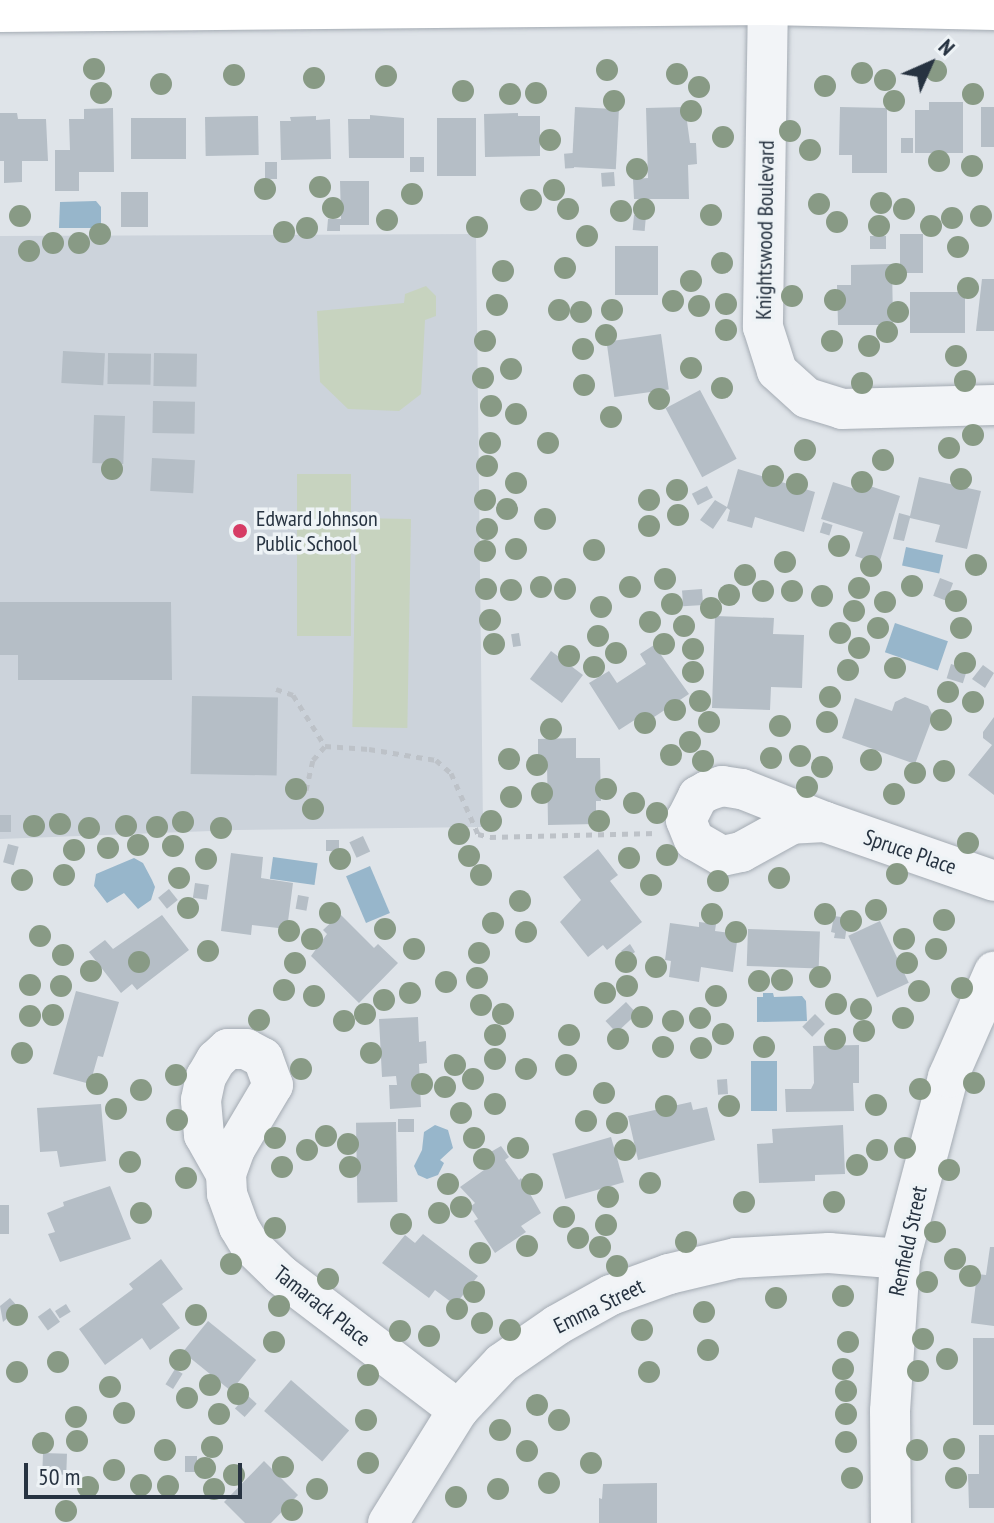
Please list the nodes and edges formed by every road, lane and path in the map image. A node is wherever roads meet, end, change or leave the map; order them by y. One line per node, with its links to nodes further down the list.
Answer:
1 (528, 2): 2 (main road); 3 (main road)
2 (768, 2): 4 (main road); 6 (street, Knightswood Boulevard)
3 (63, 5): 5 (main road)
4 (994, 8)
5 (0, 10)
6 (994, 405)
7 (276, 689): 8 (path)
8 (325, 746): 9 (path); 11 (path)
9 (306, 790)
10 (825, 822): 11 (street, Spruce Place); 11 (street, Spruce Place); 12 (street, Spruce Place)
11 (687, 827)
12 (994, 881)
13 (994, 972): 15 (street, Renfield Street)
14 (226, 1174): 16 (street, Tamarack Place)
15 (900, 1259): 16 (street, Emma Street); 18 (street, Renfield Street)
16 (458, 1410): 17 (street, Emma Street)
17 (388, 1523)
18 (891, 1523)

